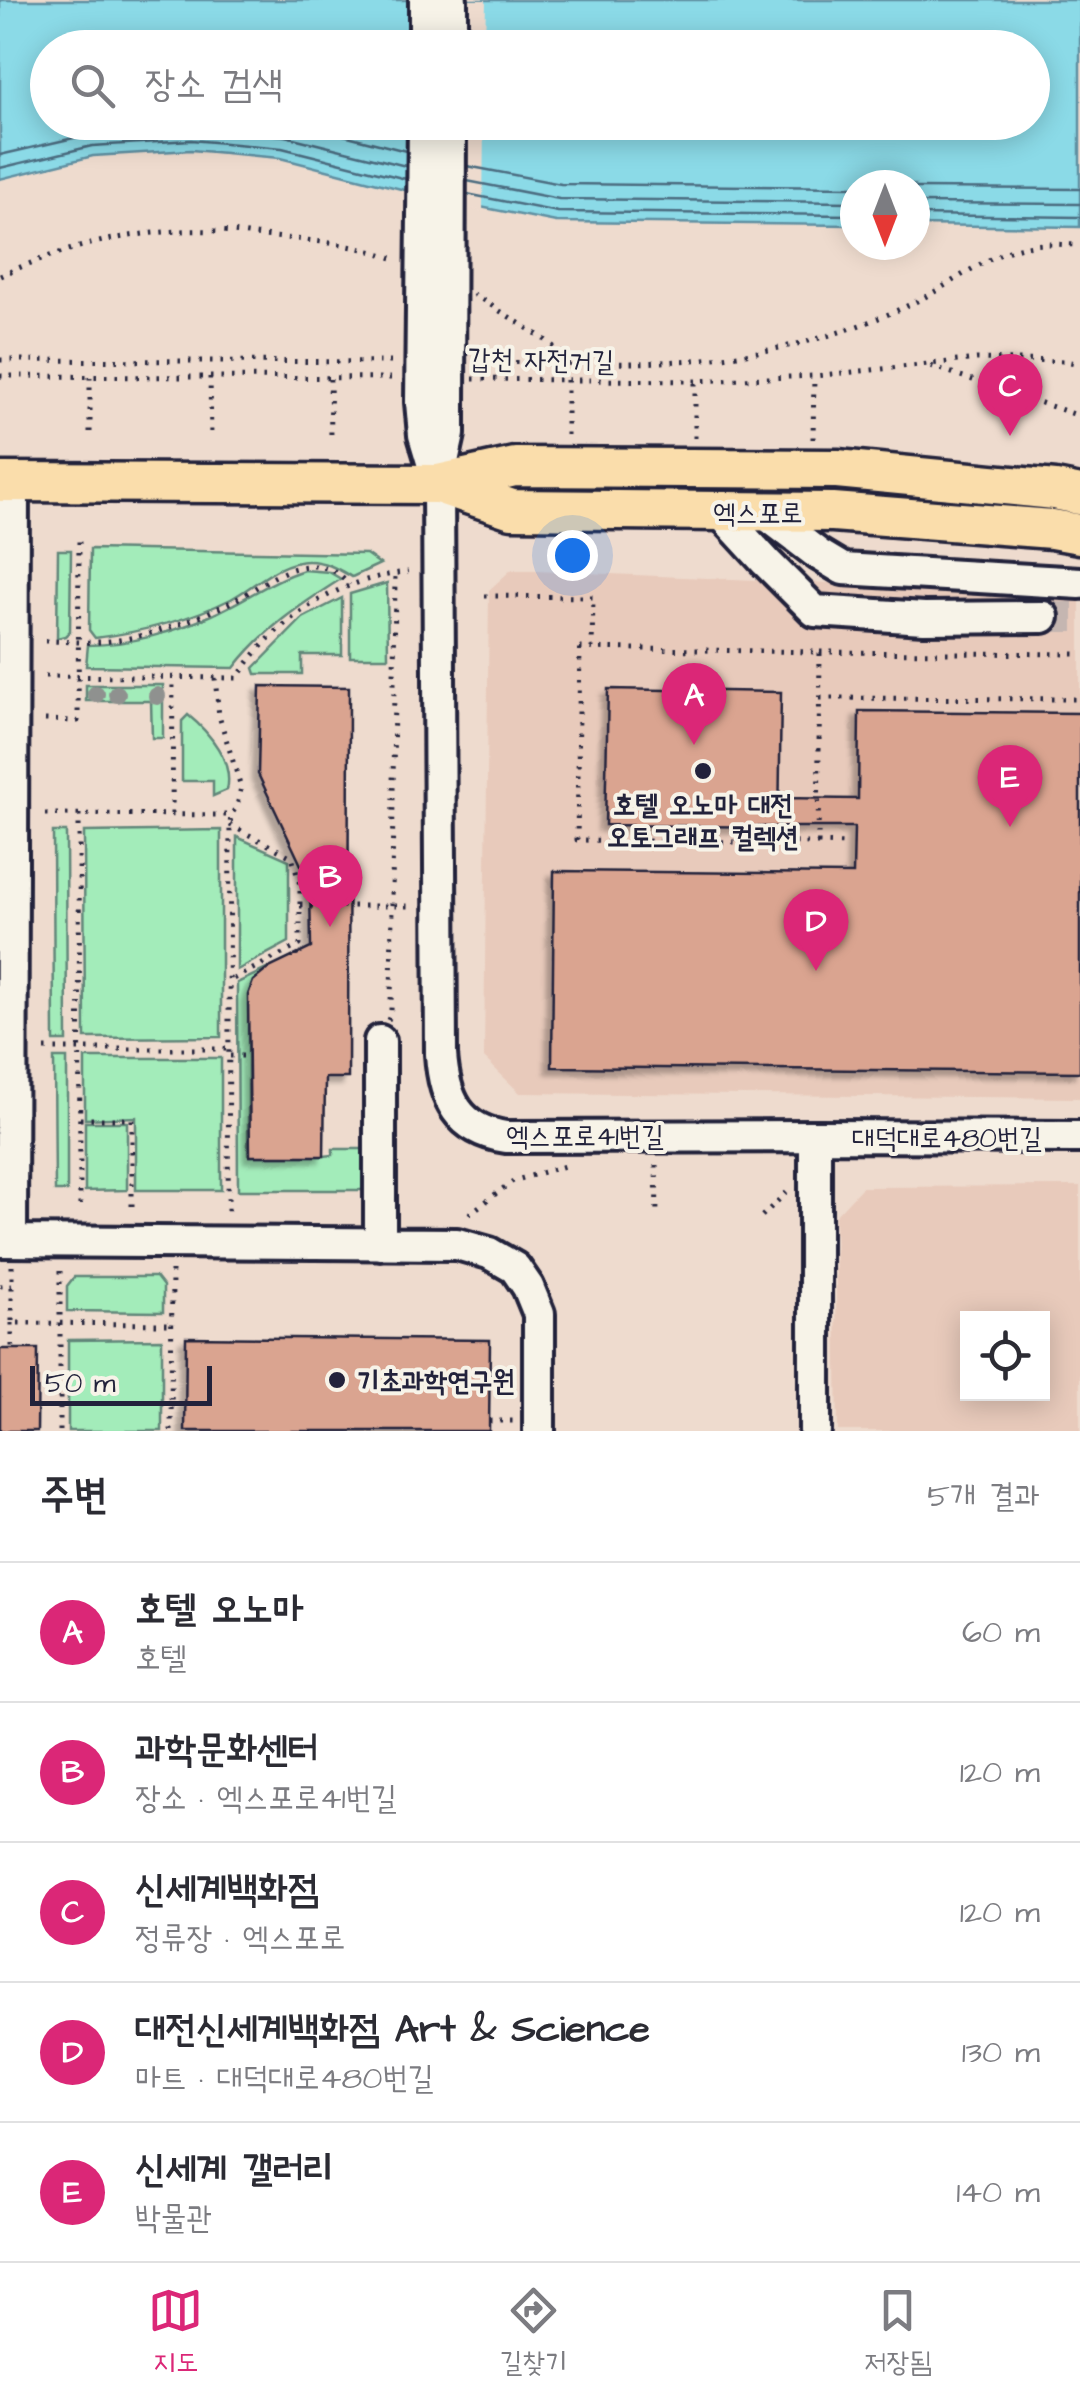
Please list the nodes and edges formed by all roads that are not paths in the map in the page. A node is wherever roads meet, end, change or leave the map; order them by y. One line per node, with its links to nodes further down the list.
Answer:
1 (425, 0): 3 (street)
2 (451, 0): 4 (street)
3 (425, 30)
4 (451, 30)
5 (424, 140): 7 (street, bridge)
6 (448, 140): 7 (street, bridge)
7 (425, 396): 9 (street, 엑스포로41번길)
8 (7, 482): 9 (main road, 엑스포로); 20 (street)
9 (438, 484): 10 (main road, 엑스포로); 11 (main road, 엑스포로); 17 (street, 엑스포로41번길)
10 (1080, 495)
11 (720, 512): 12 (main road, 엑스포로); 15 (street)
12 (763, 512): 13 (main road, 엑스포로); 14 (street)
13 (1080, 534)
14 (1080, 584)
15 (1044, 617)
16 (380, 1042): 19 (street)
17 (815, 1136): 18 (street, 대덕대로480번길); 22 (street)
18 (1080, 1138)
19 (380, 1244): 20 (street); 21 (street)
20 (8, 1248)
21 (526, 1426)
22 (815, 1431)

